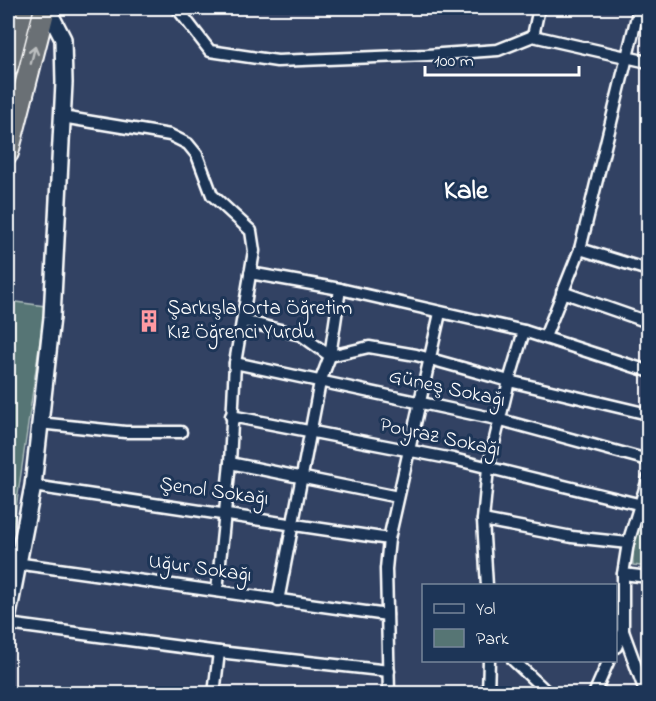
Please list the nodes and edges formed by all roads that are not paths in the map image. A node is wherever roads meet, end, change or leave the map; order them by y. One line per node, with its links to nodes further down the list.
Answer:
1 (23, 8): 9 (highway)
2 (46, 8): 10 (street); 11 (highway, one-way to 2)
3 (177, 8): 6 (street)
4 (538, 8): 6 (street)
5 (639, 8): 7 (street)
6 (533, 36): 7 (street)
7 (627, 56): 8 (street); 12 (street)
8 (648, 62)
9 (8, 66)
10 (62, 117): 14 (street); 32 (street)
11 (8, 153)
12 (580, 249): 13 (street); 16 (street)
13 (648, 270)
14 (250, 273): 15 (street); 18 (street)
15 (340, 290): 17 (street); 22 (street)
16 (562, 292): 19 (street); 21 (street)
17 (440, 313): 20 (street); 23 (street)
18 (243, 321): 22 (street); 24 (street)
19 (648, 322)
20 (524, 331): 21 (street); 26 (street)
21 (545, 337): 25 (street)
22 (330, 356): 23 (street); 27 (street)
23 (428, 358): 26 (street); 28 (street)
24 (235, 363): 27 (street, Güneş Sokağı); 30 (street)
25 (648, 370)
26 (508, 381): 29 (street); 31 (street)
27 (320, 382): 28 (street, Güneş Sokağı); 34 (street)
28 (418, 401): 31 (street, Güneş Sokağı); 35 (street)
29 (648, 414)
30 (231, 416): 34 (street, Poyraz Sokağı); 37 (street)
31 (501, 420): 36 (street, Güneş Sokağı); 38 (street)
32 (39, 423): 33 (street); 41 (street)
33 (181, 432)
34 (309, 432): 35 (street, Poyraz Sokağı); 39 (street)
35 (408, 450): 38 (street, Poyraz Sokağı); 42 (street)
36 (648, 460)
37 (230, 463): 39 (street); 44 (street)
38 (488, 468): 43 (street, Poyraz Sokağı); 45 (street)
39 (301, 476): 42 (street); 46 (street)
40 (648, 479): 43 (street)
41 (33, 486): 44 (street, Şenol Sokağı); 49 (street)
42 (398, 497): 47 (street)
43 (639, 504): 48 (street)
44 (226, 513): 46 (street, Şenol Sokağı); 53 (street)
45 (483, 520): 48 (street); 52 (street)
46 (292, 523): 47 (street, Şenol Sokağı); 54 (street)
47 (389, 539): 56 (street)
48 (628, 543): 50 (street)
49 (13, 563): 53 (street, Uğur Sokağı); 55 (street)
50 (623, 574): 51 (street); 58 (street)
51 (648, 577)
52 (487, 584)
53 (218, 591): 54 (street, Uğur Sokağı)
54 (278, 601): 56 (street, Uğur Sokağı)
55 (8, 615)
56 (387, 615): 64 (street)
57 (8, 624): 60 (street)
58 (623, 632): 59 (street); 70 (street)
59 (617, 643)
60 (219, 652): 64 (street); 65 (street)
61 (489, 662): 67 (street)
62 (515, 662): 68 (street)
63 (608, 662): 69 (street)
64 (389, 671): 66 (street)
65 (214, 693)
66 (389, 693)
67 (488, 693)
68 (549, 693)
69 (594, 693)
70 (646, 693)

